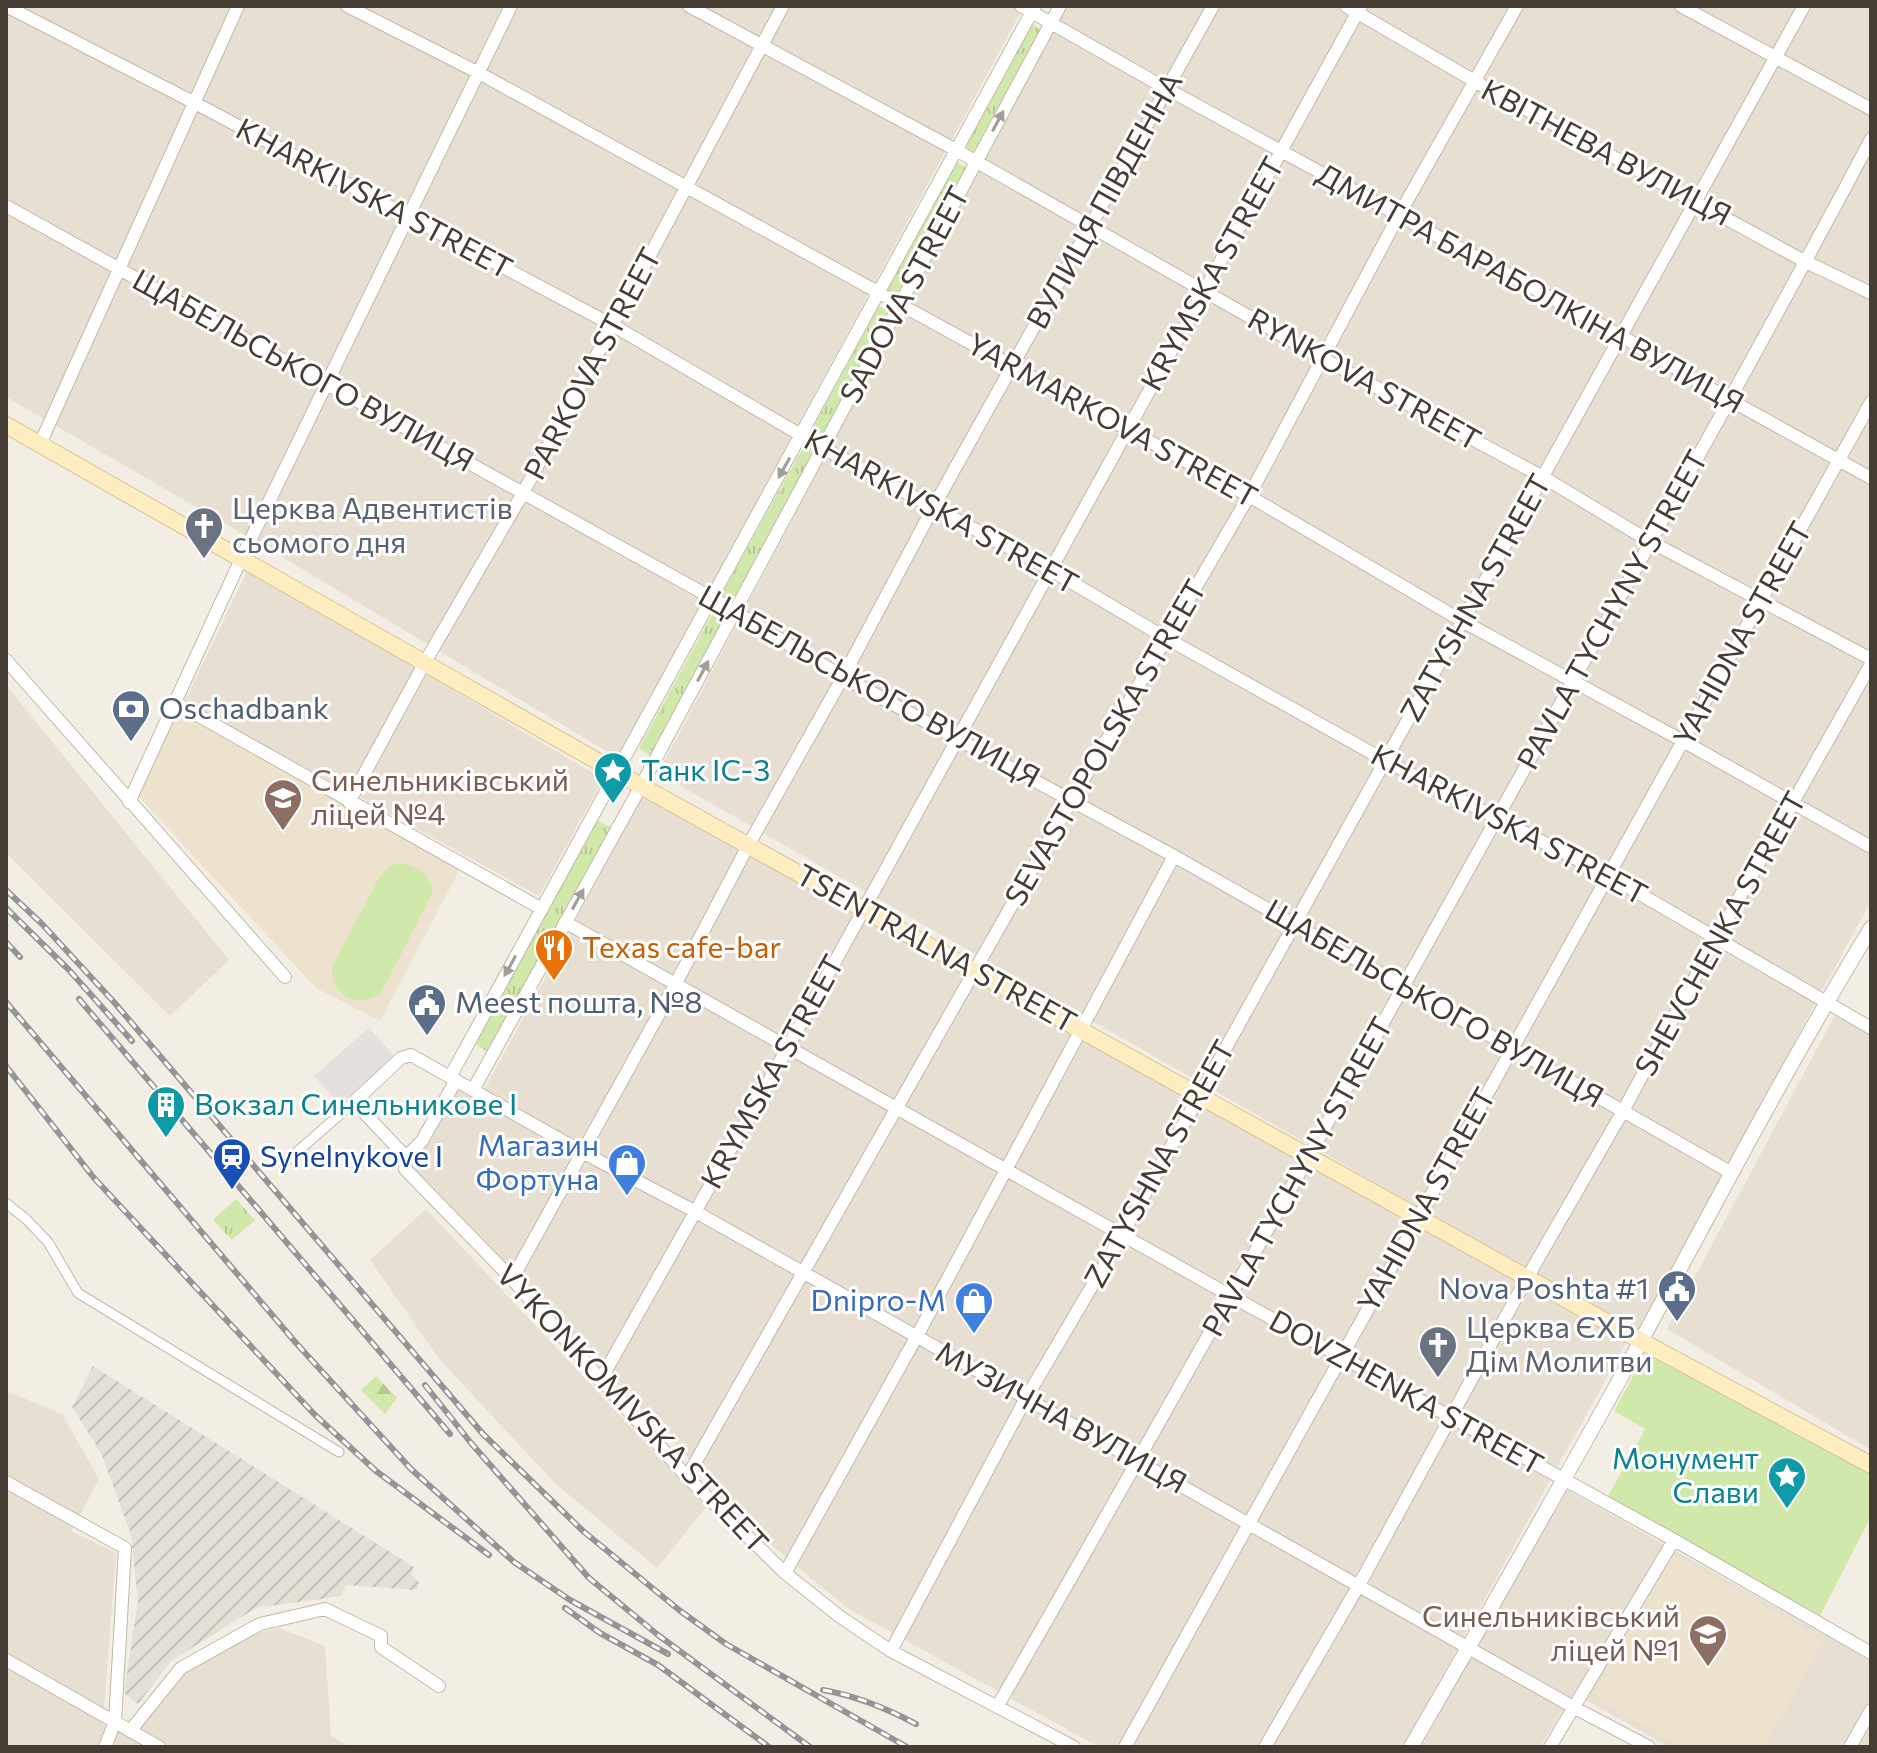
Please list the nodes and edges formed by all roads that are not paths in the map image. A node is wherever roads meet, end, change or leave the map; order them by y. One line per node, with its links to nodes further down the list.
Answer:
1 (238, 6): 20 (street)
2 (347, 6): 17 (street, YARMARKOVA STREET)
3 (511, 6): 17 (street)
4 (689, 6): 15 (street, RYNKOVA STREET)
5 (783, 6): 15 (street, PARKOVA STREET)
6 (1060, 6): 14 (street, SADOVA STREET)
7 (1213, 6): 19 (street, ВУЛИЦЯ ПІВДЕННА)
8 (1517, 6): 18 (street, SEVASTOPOLSKA STREET)
9 (1681, 6): 16 (street)
10 (1804, 6): 16 (street, ZATYSHNA STREET)
11 (7, 7): 20 (street, KHARKIVSKA STREET)
12 (1029, 8): 14 (street, ДМИТРА БАРАБОЛКІНА ВУЛИЦЯ); 23 (street, SADOVA STREET)
13 (1355, 8): 18 (street, КВІТНЕВА ВУЛИЦЯ); 24 (street, KRYMSKA STREET)
14 (1051, 23): 19 (street, ДМИТРА БАРАБОЛКІНА ВУЛИЦЯ); 25 (street, SADOVA STREET, one-way to 14)
15 (762, 46): 23 (street, RYNKOVA STREET); 26 (street, PARKOVA STREET)
16 (1776, 57): 21 (street); 27 (street, ZATYSHNA STREET)
17 (479, 73): 26 (street, YARMARKOVA STREET); 30 (street)
18 (1476, 82): 27 (street, КВІТНЕВА ВУЛИЦЯ); 29 (street, SEVASTOPOLSKA STREET)
19 (1167, 89): 24 (street, ДМИТРА БАРАБОЛКІНА ВУЛИЦЯ); 31 (street, ВУЛИЦЯ ПІВДЕННА)
20 (195, 103): 30 (street, KHARKIVSKA STREET); 33 (street)
21 (1871, 109)
22 (1871, 139): 32 (street, PAVLA TYCHYNY STREET)
23 (956, 150): 25 (street, RYNKOVA STREET); 35 (street, SADOVA STREET)
24 (1281, 151): 29 (street, ДМИТРА БАРАБОЛКІНА ВУЛИЦЯ); 34 (street, KRYMSKA STREET)
25 (977, 162): 31 (street, RYNKOVA STREET); 37 (street, SADOVA STREET)
26 (687, 186): 35 (street, YARMARKOVA STREET); 38 (street, PARKOVA STREET)
27 (1697, 201): 32 (street, КВІТНЕВА ВУЛИЦЯ); 39 (street, ZATYSHNA STREET)
28 (6, 206): 33 (street, ЩАБЕЛЬСЬКОГО ВУЛИЦЯ)
29 (1399, 215): 39 (street, ДМИТРА БАРАБОЛКІНА ВУЛИЦЯ); 40 (street, SEVASTOPOLSKA STREET)
30 (409, 218): 38 (street, KHARKIVSKA STREET); 42 (street)
31 (1089, 228): 34 (street, RYNKOVA STREET); 41 (street, ВУЛИЦЯ ПІВДЕННА)
32 (1806, 262): 36 (street, КВІТНЕВА ВУЛИЦЯ); 43 (street, PAVLA TYCHYNY STREET)
33 (119, 268): 42 (street, ЩАБЕЛЬСЬКОГО ВУЛИЦЯ); 48 (street)
34 (1203, 291): 40 (street, RYNKOVA STREET); 46 (street, KRYMSKA STREET)
35 (880, 293): 37 (street, YARMARKOVA STREET); 47 (street, SADOVA STREET)
36 (1871, 293)
37 (900, 305): 41 (street, YARMARKOVA STREET); 49 (street, SADOVA STREET)
38 (614, 326): 47 (street, KHARKIVSKA STREET); 53 (street, PARKOVA STREET)
39 (1621, 336): 43 (street, ДМИТРА БАРАБОЛКІНА ВУЛИЦЯ); 51 (street, ZATYSHNA STREET)
40 (1322, 358): 51 (street, RYNKOVA STREET); 54 (street, SEVASTOPOLSKA STREET)
41 (1012, 366): 46 (street, YARMARKOVA STREET); 55 (street, ВУЛИЦЯ ПІВДЕННА)
42 (327, 385): 53 (street, ЩАБЕЛЬСЬКОГО ВУЛИЦЯ); 57 (street)
43 (1730, 400): 50 (street, ДМИТРА БАРАБОЛКІНА ВУЛИЦЯ); 56 (street, PAVLA TYCHYNY STREET)
44 (1871, 402): 50 (street, YAHIDNA STREET)
45 (6, 425): 48 (main road, TSENTRALNA STREET)
46 (1127, 429): 54 (street, YARMARKOVA STREET); 58 (street, KRYMSKA STREET)
47 (802, 436): 49 (street, KHARKIVSKA STREET); 59 (street, SADOVA STREET, one-way to 59)
48 (40, 444): 57 (main road, TSENTRALNA STREET)
49 (823, 448): 55 (street, KHARKIVSKA STREET); 61 (street, SADOVA STREET)
50 (1839, 460): 52 (street, ДМИТРА БАРАБОЛКІНА ВУЛИЦЯ); 60 (street, YAHIDNA STREET)
51 (1543, 477): 56 (street, RYNKOVA STREET); 62 (street, ZATYSHNA STREET)
52 (1871, 478)
53 (523, 493): 59 (street, ЩАБЕЛЬСЬКОГО ВУЛИЦЯ); 66 (street, PARKOVA STREET)
54 (1249, 496): 62 (street, YARMARKOVA STREET); 63 (street, SEVASTOPOLSKA STREET)
55 (934, 506): 58 (street, KHARKIVSKA STREET); 67 (street, ВУЛИЦЯ ПІВДЕННА)
56 (1651, 542): 60 (street, RYNKOVA STREET); 68 (street, PAVLA TYCHYNY STREET)
57 (242, 557): 66 (main road, TSENTRALNA STREET); 69 (street)
58 (1049, 569): 63 (street, KHARKIVSKA STREET); 70 (street, KRYMSKA STREET)
59 (712, 598): 61 (street, ЩАБЕЛЬСЬКОГО ВУЛИЦЯ); 73 (street, SADOVA STREET)
60 (1763, 602): 65 (street, RYNKOVA STREET); 71 (street, YAHIDNA STREET)
61 (735, 612): 67 (street, ЩАБЕЛЬСЬКОГО ВУЛИЦЯ); 74 (street, SADOVA STREET, one-way to 61)
62 (1464, 622): 68 (street, YARMARKOVA STREET); 72 (street, ZATYSHNA STREET)
63 (1166, 638): 72 (street, KHARKIVSKA STREET); 75 (street, SEVASTOPOLSKA STREET)
64 (6, 660): 76 (street)
65 (1871, 662): 78 (street, SHEVCHENKA STREET)
66 (424, 664): 73 (main road, TSENTRALNA STREET); 77 (street, PARKOVA STREET)
67 (843, 677): 70 (street, ЩАБЕЛЬСЬКОГО ВУЛИЦЯ); 80 (street, ВУЛИЦЯ ПІВДЕННА)
68 (1572, 682): 71 (street, YARMARKOVA STREET); 79 (street, PAVLA TYCHYNY STREET)
69 (176, 703): 76 (street); 77 (street)
70 (956, 738): 75 (street, ЩАБЕЛЬСЬКОГО ВУЛИЦЯ); 84 (street, KRYMSKA STREET)
71 (1683, 741): 78 (street, YARMARKOVA STREET); 83 (street, YAHIDNA STREET)
72 (1386, 761): 79 (street, KHARKIVSKA STREET); 87 (street, ZATYSHNA STREET)
73 (618, 771): 74 (main road, TSENTRALNA STREET); 85 (street, SADOVA STREET)
74 (641, 786): 80 (main road, TSENTRALNA STREET); 86 (street, SADOVA STREET, one-way to 74)
75 (1071, 801): 82 (street, ЩАБЕЛЬСЬКОГО ВУЛИЦЯ); 90 (street, SEVASTOPOLSKA STREET)
76 (129, 802): 91 (street)
77 (349, 802): 85 (street)
78 (1793, 804): 81 (street, YARMARKOVA STREET); 89 (street, SHEVCHENKA STREET)
79 (1497, 817): 83 (street, KHARKIVSKA STREET); 93 (street, PAVLA TYCHYNY STREET)
80 (749, 844): 84 (main road, TSENTRALNA STREET); 92 (street, ВУЛИЦЯ ПІВДЕННА)
81 (1871, 847)
82 (1174, 856): 87 (street, ЩАБЕЛЬСЬКОГО ВУЛИЦЯ); 96 (street)
83 (1609, 876): 89 (street, KHARKIVSKA STREET); 98 (street, YAHIDNA STREET)
84 (863, 908): 90 (main road, TSENTRALNA STREET); 97 (street, KRYMSKA STREET)
85 (542, 909): 99 (street, SADOVA STREET, one-way to 99)
86 (565, 922): 92 (street, DOVZHENKA STREET); 100 (street, SADOVA STREET)
87 (1294, 924): 93 (street, ЩАБЕЛЬСЬКОГО ВУЛИЦЯ); 101 (street, ZATYSHNA STREET)
88 (1871, 928): 94 (street)
89 (1717, 937): 94 (street, KHARKIVSKA STREET); 104 (street, SHEVCHENKA STREET)
90 (975, 970): 96 (main road, TSENTRALNA STREET); 103 (street, SEVASTOPOLSKA STREET)
91 (285, 977)
92 (675, 985): 97 (street, DOVZHENKA STREET); 105 (street, ВУЛИЦЯ ПІВДЕННА)
93 (1403, 987): 98 (street, ЩАБЕЛЬСЬКОГО ВУЛИЦЯ); 106 (street, PAVLA TYCHYNY STREET)
94 (1826, 1002): 95 (street, KHARKIVSKA STREET); 110 (street)
95 (1871, 1028)
96 (1081, 1030): 101 (main road, TSENTRALNA STREET); 109 (street)
97 (788, 1047): 103 (street, DOVZHENKA STREET); 112 (street, KRYMSKA STREET)
98 (1511, 1047): 104 (street, ЩАБЕЛЬСЬКОГО ВУЛИЦЯ); 113 (street, YAHIDNA STREET)
99 (453, 1078): 100 (street, МУЗИЧНА ВУЛИЦЯ); 102 (street, МУЗИЧНА ВУЛИЦЯ); 107 (street, SADOVA STREET)
100 (473, 1090): 105 (street, МУЗИЧНА ВУЛИЦЯ)
101 (1199, 1095): 106 (main road, TSENTRALNA STREET); 114 (street, ZATYSHNA STREET)
102 (354, 1102): 107 (street, VYKONKOMIVSKA STREET); 108 (street)
103 (898, 1109): 109 (street, DOVZHENKA STREET); 115 (street, SEVASTOPOLSKA STREET)
104 (1623, 1111): 110 (street, ЩАБЕЛЬСЬКОГО ВУЛИЦЯ); 116 (street, SHEVCHENKA STREET)
105 (582, 1152): 112 (street, МУЗИЧНА ВУЛИЦЯ); 117 (street, ВУЛИЦЯ ПІВДЕННА)
106 (1310, 1155): 113 (main road, TSENTRALNA STREET); 118 (street, PAVLA TYCHYNY STREET)
107 (406, 1157): 117 (street, VYKONKOMIVSKA STREET)
108 (289, 1159)
109 (1005, 1169): 114 (street, DOVZHENKA STREET); 119 (street)
110 (1730, 1172): 120 (street)
111 (6, 1203): 125 (street)
112 (696, 1212): 115 (street, МУЗИЧНА ВУЛИЦЯ); 122 (street, KRYMSKA STREET)
113 (1418, 1216): 116 (main road, TSENTRALNA STREET); 121 (street, YAHIDNA STREET)
114 (1122, 1235): 118 (street, DOVZHENKA STREET); 123 (street, ZATYSHNA STREET)
115 (804, 1273): 119 (street, МУЗИЧНА ВУЛИЦЯ); 128 (street, SEVASTOPOLSKA STREET)
116 (1527, 1278): 120 (main road, TSENTRALNA STREET); 124 (street, SHEVCHENKA STREET)
117 (512, 1279): 122 (street, VYKONKOMIVSKA STREET)
118 (1231, 1296): 121 (street, DOVZHENKA STREET); 126 (street, PAVLA TYCHYNY STREET)
119 (917, 1336): 123 (street, МУЗИЧНА ВУЛИЦЯ); 133 (street)
120 (1641, 1341): 127 (main road, TSENTRALNA STREET); 129 (street)
121 (1340, 1357): 124 (street, DOVZHENKA STREET); 131 (street, YAHIDNA STREET)
122 (600, 1381): 128 (street, VYKONKOMIVSKA STREET)
123 (1025, 1400): 126 (street, МУЗИЧНА ВУЛИЦЯ); 136 (street, ZATYSHNA STREET)
124 (1451, 1419): 129 (street, DOVZHENKA STREET); 134 (street, SHEVCHENKA STREET)
125 (339, 1452)
126 (1139, 1461): 131 (street, МУЗИЧНА ВУЛИЦЯ); 140 (street, PAVLA TYCHYNY STREET)
127 (1871, 1465)
128 (687, 1477): 133 (street, VYKONKOMIVSKA STREET)
129 (1563, 1480): 132 (street, DOVZHENKA STREET); 135 (street)
130 (6, 1482): 143 (street)
131 (1248, 1524): 134 (street, МУЗИЧНА ВУЛИЦЯ); 148 (street, YAHIDNA STREET)
132 (1674, 1540): 137 (street, DOVZHENKA STREET); 141 (street)
133 (785, 1573): 136 (street, VYKONKOMIVSKA STREET)
134 (1359, 1585): 135 (street, МУЗИЧНА ВУЛИЦЯ); 149 (street, SHEVCHENKA STREET)
135 (1469, 1647): 141 (street, МУЗИЧНА ВУЛИЦЯ); 150 (street)
136 (891, 1651): 140 (street, VYKONKOMIVSKA STREET)
137 (1871, 1653)
138 (6, 1660): 143 (street)
139 (439, 1686): 144 (street)
140 (997, 1707): 147 (street, VYKONKOMIVSKA STREET)
141 (1575, 1708): 151 (street); 152 (street, МУЗИЧНА ВУЛИЦЯ)
142 (1871, 1710): 153 (street)
143 (115, 1722): 144 (street); 145 (street)
144 (130, 1731): 146 (street)
145 (105, 1747)
146 (159, 1747)
147 (1074, 1747)
148 (1125, 1747)
149 (1265, 1747)
150 (1411, 1747)
151 (1550, 1747)
152 (1649, 1747)
153 (1850, 1747)

